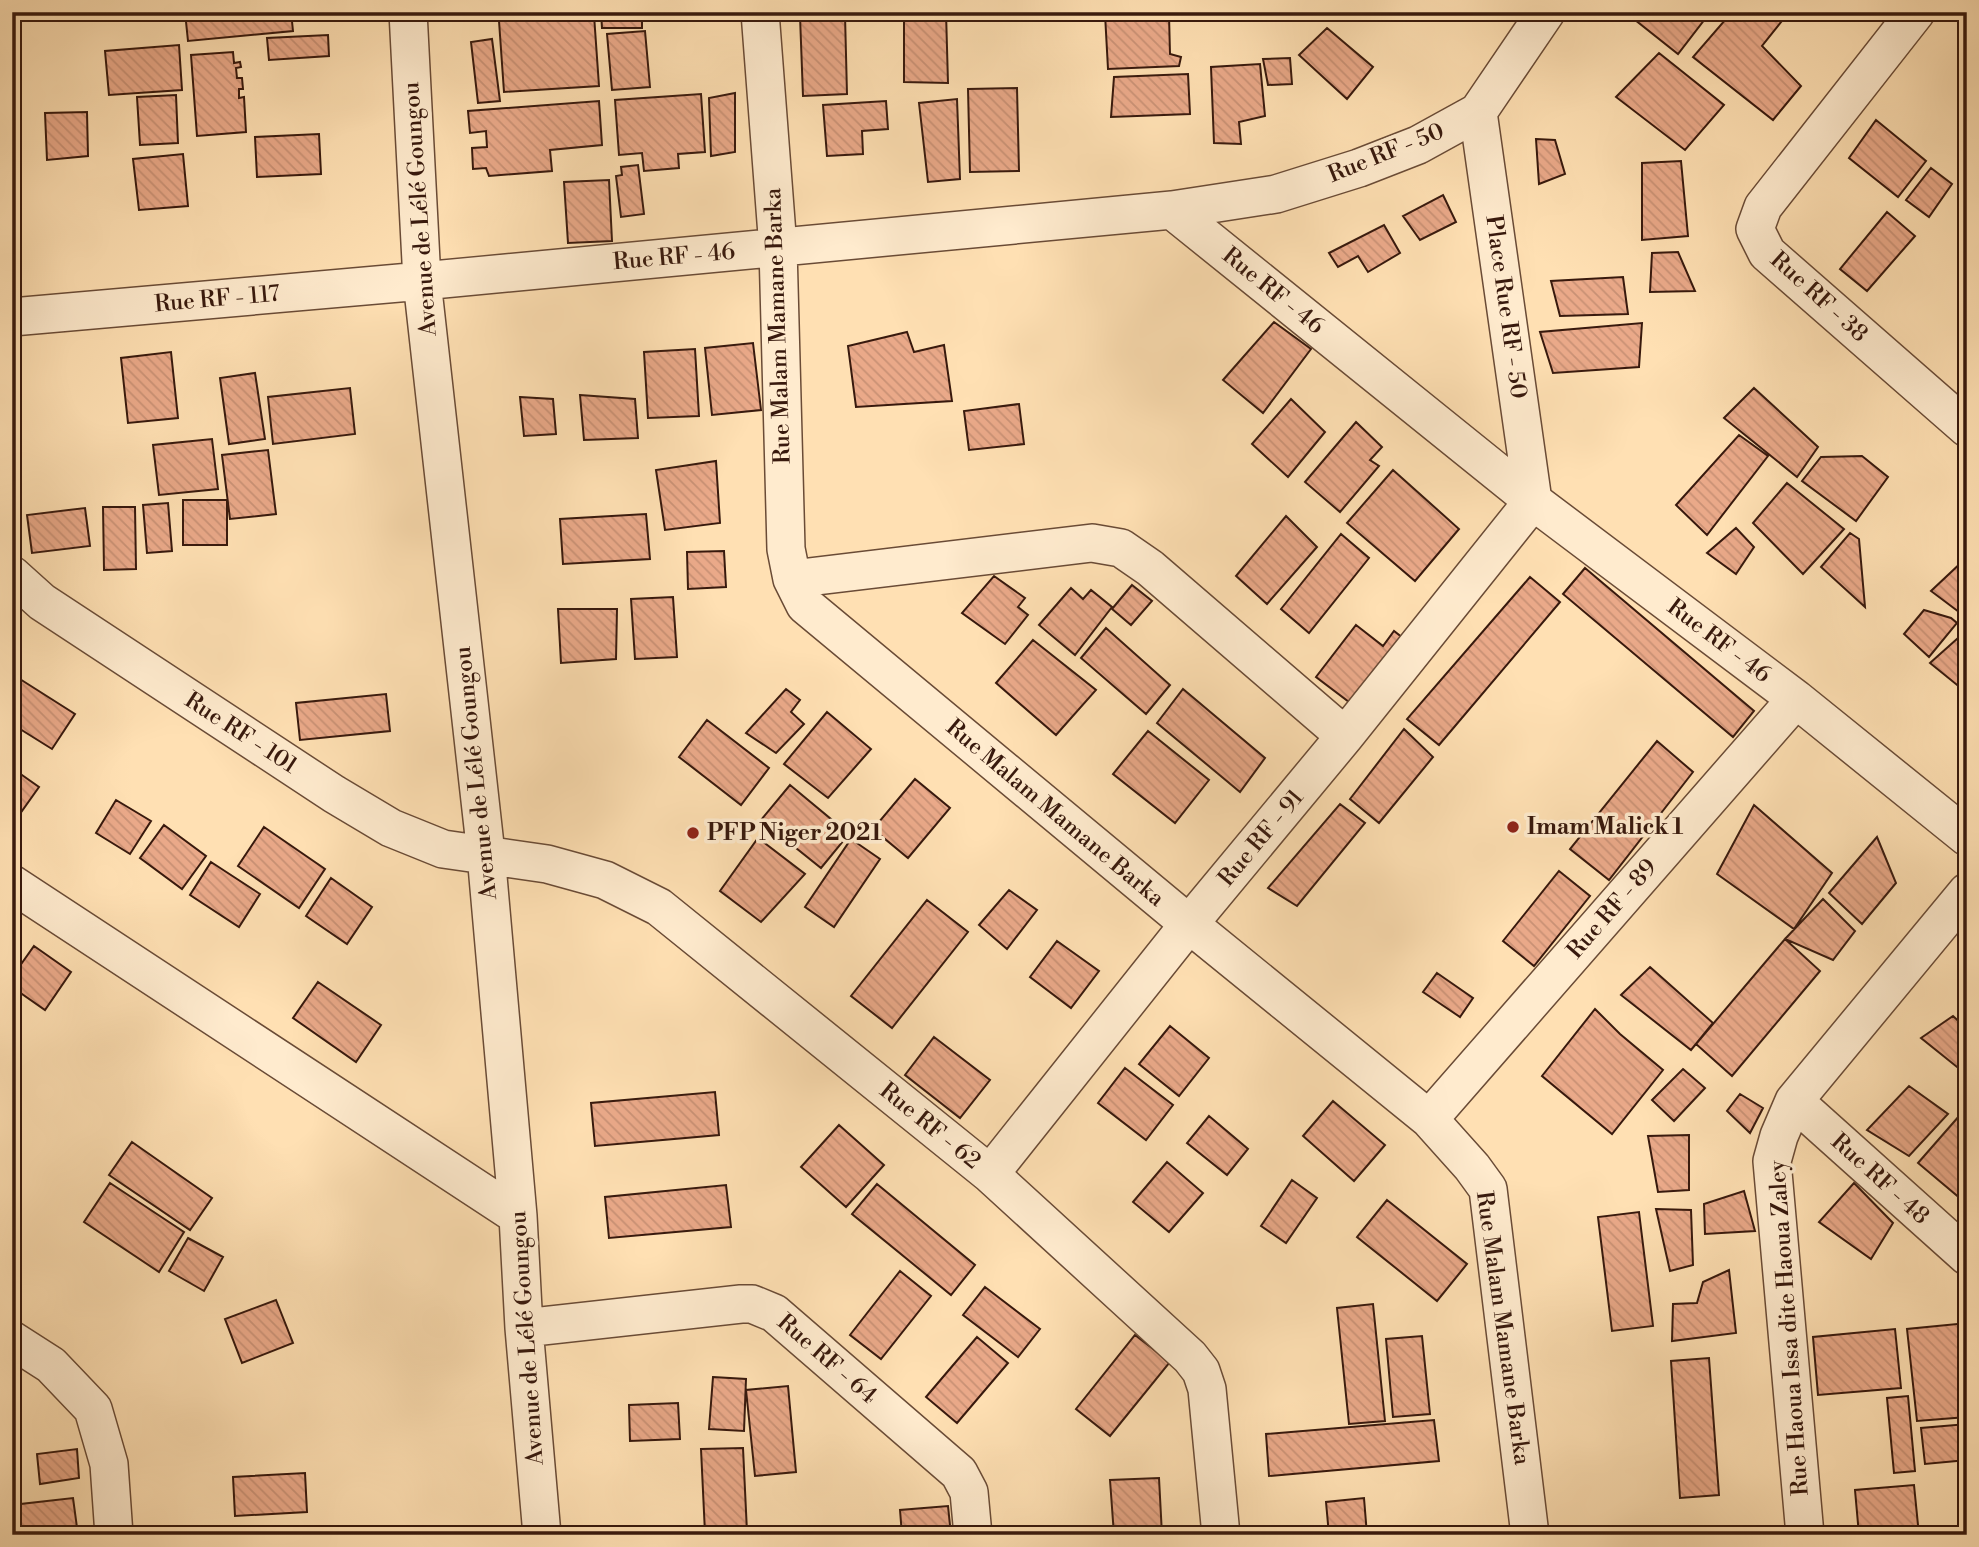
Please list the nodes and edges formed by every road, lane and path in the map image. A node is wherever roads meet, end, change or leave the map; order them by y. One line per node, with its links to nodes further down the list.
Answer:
1 (408, 12): 8 (street, Avenue de Lélé Goungou)
2 (760, 12): 7 (street, Rue Malam Mamane Barka)
3 (1546, 12): 5 (street, Rue RF - 50)
4 (1916, 12): 10 (street, Rue RF - 38)
5 (1478, 112): 6 (street, Rue RF - 50); 11 (street, Place Rue RF - 50)
6 (1172, 210): 7 (street, Rue RF - 46); 11 (street, Rue RF - 46)
7 (778, 248): 8 (street, Rue RF - 46); 13 (street, Rue Malam Mamane Barka)
8 (422, 281): 9 (street, Rue RF - 117); 17 (street, Avenue de Lélé Goungou)
9 (12, 317)
10 (1967, 428)
11 (1533, 501): 14 (street, Rue RF - 46); 15 (street, Rue RF - 91)
12 (12, 575): 17 (street, Rue RF - 101)
13 (792, 579): 15 (street); 20 (street, Rue Malam Mamane Barka)
14 (1796, 699): 16 (street, Rue RF - 46); 22 (street, Rue RF - 89)
15 (1345, 736): 20 (street, Rue RF - 91)
16 (1967, 837)
17 (486, 855): 23 (street, Rue RF - 62); 24 (street, Avenue de Lélé Goungou)
18 (12, 884): 24 (street)
19 (1967, 892): 21 (street, Rue Haoua Issa dite Haoua Zaley)
20 (1189, 924): 22 (street, Rue Malam Mamane Barka); 23 (street, Rue RF - 91)
21 (1794, 1101): 25 (street, Rue RF - 48); 33 (street, Rue Haoua Issa dite Haoua Zaley)
22 (1429, 1119): 32 (street, Rue Malam Mamane Barka)
23 (990, 1174): 31 (street, Rue RF - 62)
24 (518, 1216): 26 (street, Avenue de Lélé Goungou)
25 (1967, 1256)
26 (524, 1328): 29 (street, Avenue de Lélé Goungou); 30 (street, Rue RF - 64)
27 (12, 1339): 28 (street)
28 (114, 1535)
29 (542, 1535)
30 (973, 1535)
31 (1221, 1535)
32 (1531, 1535)
33 (1805, 1535)

